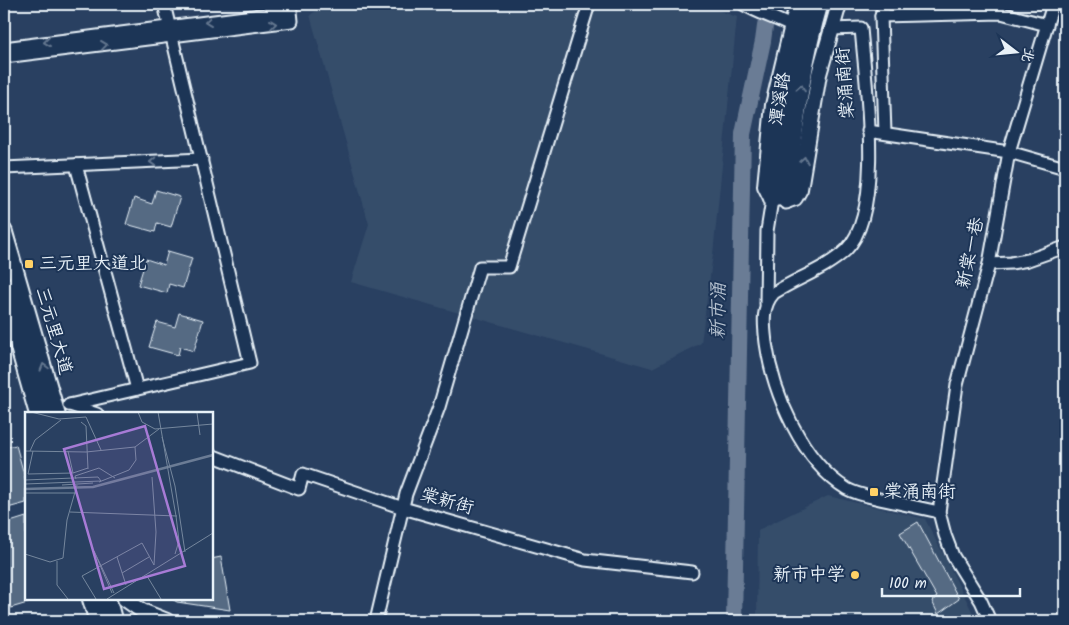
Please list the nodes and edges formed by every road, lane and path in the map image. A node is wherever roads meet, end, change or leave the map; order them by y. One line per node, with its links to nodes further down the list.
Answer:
1 (164, 4): 14 (street)
2 (589, 4): 38 (street)
3 (743, 4): 11 (street)
4 (797, 4): 11 (street)
5 (806, 4): 24 (main road, 潭溪路)
6 (820, 4): 24 (main road, 潭溪路, one-way to 6)
7 (839, 4): 13 (street)
8 (885, 4): 10 (street)
9 (1053, 4): 12 (street, 新棠一巷)
10 (881, 16): 12 (street); 18 (street)
11 (791, 26): 25 (street)
12 (1047, 26): 19 (street, 新棠一巷)
13 (831, 29): 17 (street, 棠涌南街); 25 (street, 棠涌南街, one-way to 13)
14 (171, 32): 14 (street, one-way to 14); 15 (street, one-way to 15); 16 (street, one-way to 14); 20 (street)
15 (4, 48)
16 (4, 57)
17 (868, 132): 18 (street); 30 (street, 棠涌南街)
18 (885, 133): 19 (street)
19 (1009, 152): 23 (street); 28 (street, 新棠一巷)
20 (202, 159): 21 (street, one-way to 21); 33 (street)
21 (76, 165): 22 (street); 33 (street)
22 (4, 168)
23 (1065, 168)
24 (783, 170): 25 (main road, 潭溪路)
25 (779, 200): 30 (street)
26 (4, 230): 34 (main road, 三元里大道, one-way to 26)
27 (1065, 247): 28 (street)
28 (989, 264): 39 (street, 新棠一巷)
29 (4, 287): 34 (highway)
30 (766, 306): 39 (street)
31 (4, 313): 32 (main road)
32 (6, 332): 35 (main road)
33 (137, 389): 34 (street)
34 (55, 410): 36 (street)
35 (32, 412)
36 (76, 412)
37 (212, 455): 38 (street, 棠新街)
38 (403, 508): 40 (street, 棠新街); 49 (street)
39 (939, 512): 50 (street)
40 (692, 572)
41 (85, 600): 45 (main road)
42 (93, 600): 46 (highway)
43 (108, 600): 47 (main road)
44 (126, 600): 48 (street)
45 (91, 621)
46 (100, 621)
47 (114, 621)
48 (168, 621)
49 (376, 621)
50 (990, 621)

